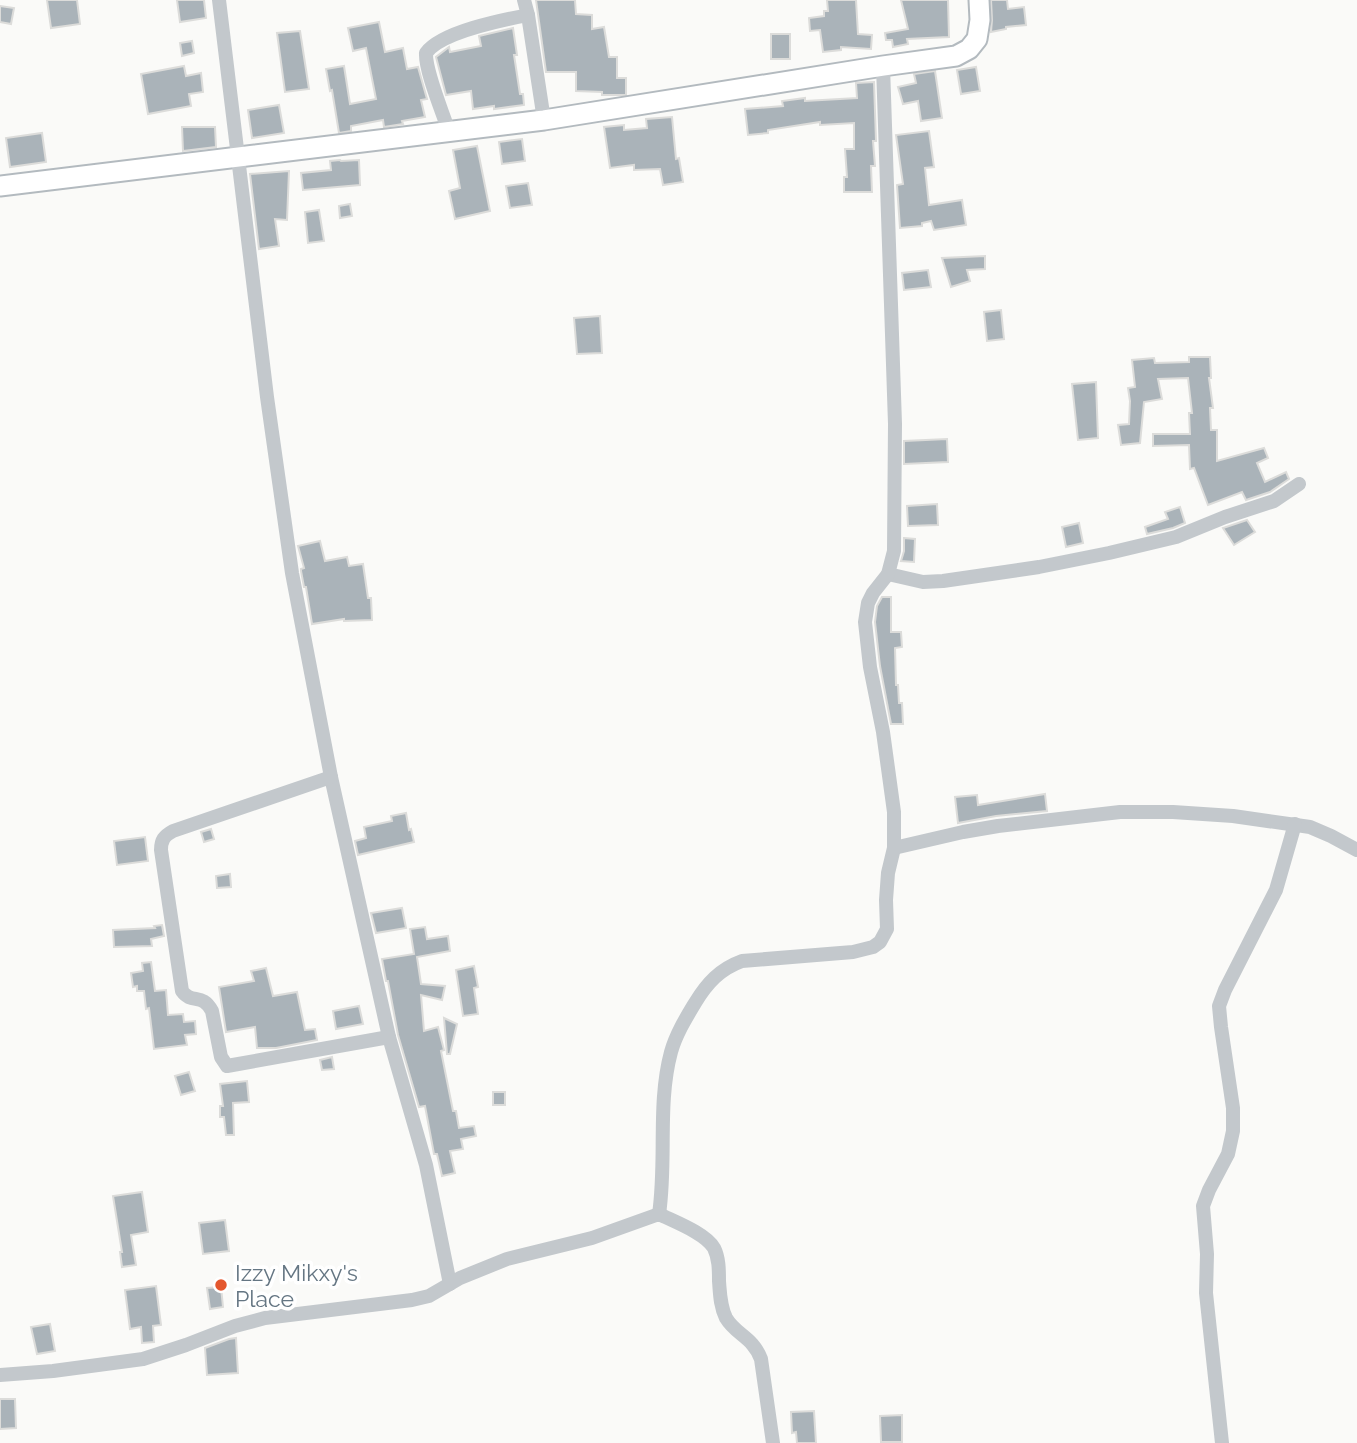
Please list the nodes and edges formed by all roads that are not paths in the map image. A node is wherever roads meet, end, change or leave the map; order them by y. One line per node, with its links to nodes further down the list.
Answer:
1 (219, 0): 8 (street)
2 (524, 0): 4 (street)
3 (979, 0): 5 (street)
4 (528, 15): 6 (street); 7 (street)
5 (883, 66): 6 (street); 11 (street)
6 (544, 120): 7 (street)
7 (449, 132): 8 (street)
8 (239, 158): 9 (street); 12 (street)
9 (0, 186)
10 (1299, 484): 11 (street)
11 (888, 574): 14 (street)
12 (331, 777): 16 (street); 16 (street)
13 (1295, 824): 14 (street); 15 (street); 21 (street)
14 (894, 848): 17 (street)
15 (1357, 850)
16 (389, 1037): 18 (street)
17 (659, 1214): 18 (street); 20 (street)
18 (450, 1284): 19 (street)
19 (0, 1375)
20 (774, 1443)
21 (1222, 1443)

